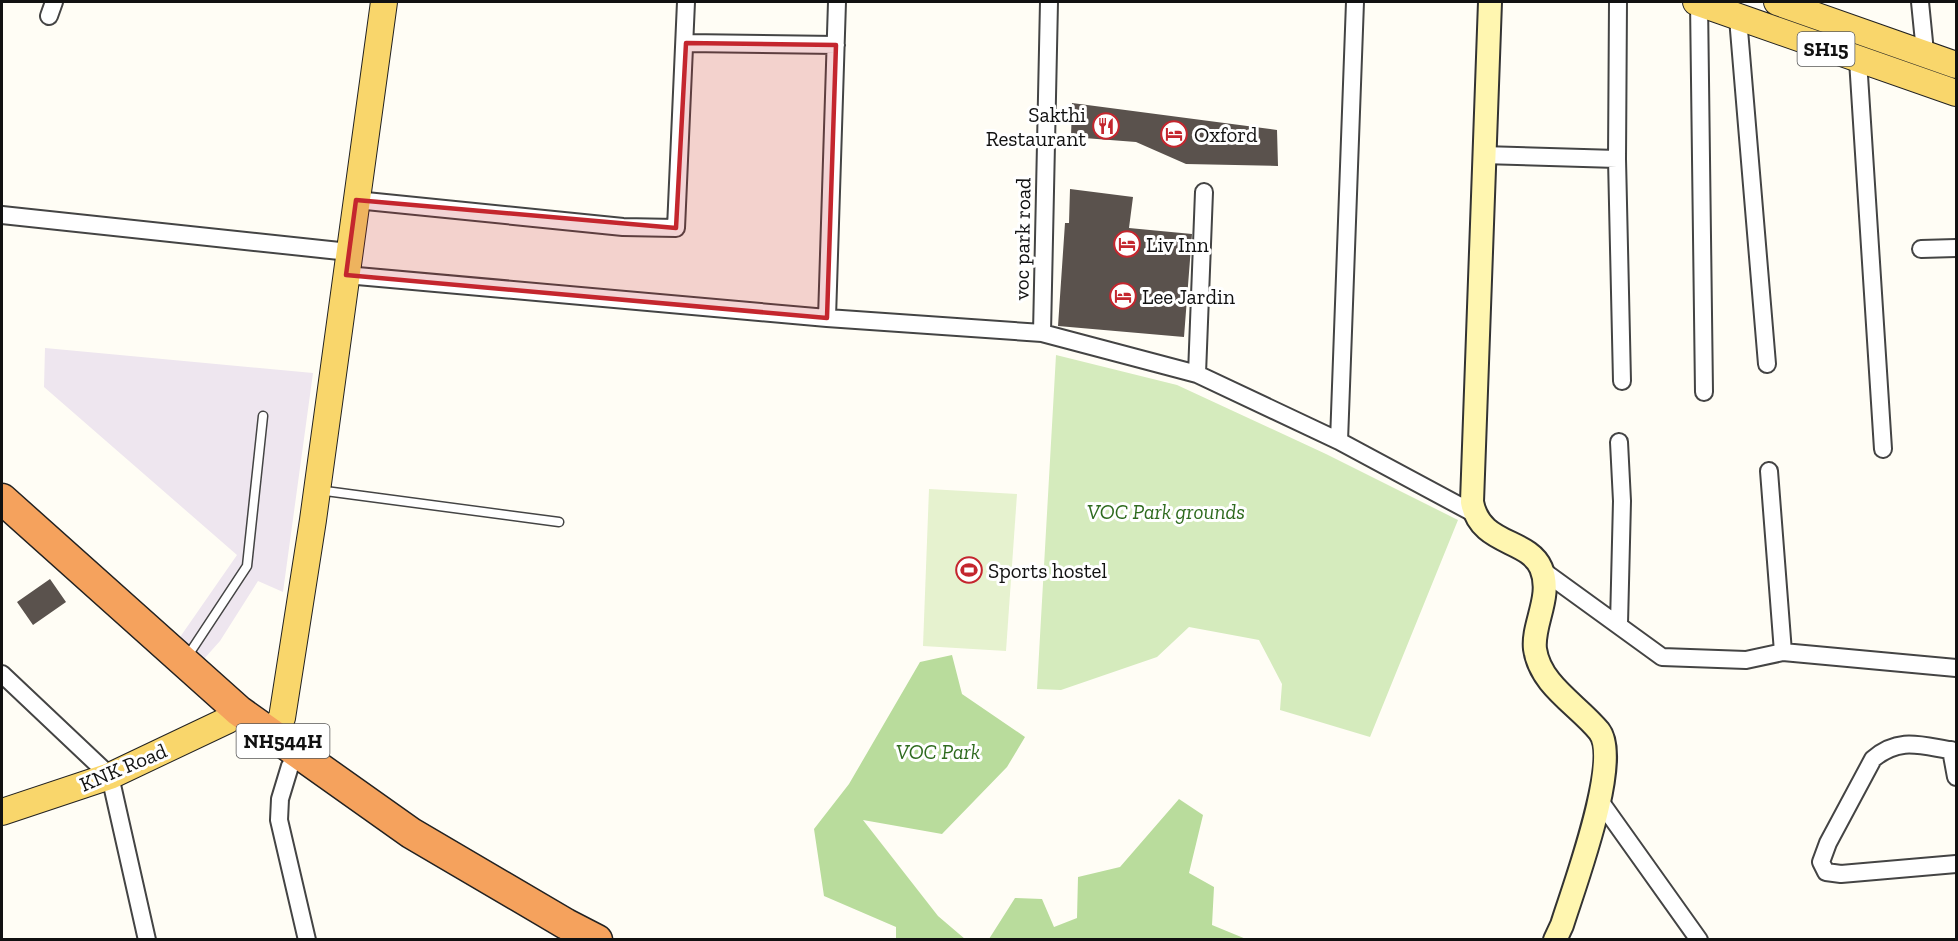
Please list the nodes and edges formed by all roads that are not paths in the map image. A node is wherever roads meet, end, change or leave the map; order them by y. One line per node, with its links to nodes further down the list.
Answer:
1 (384, 2): 21 (main road)
2 (686, 2): 12 (street)
3 (837, 2): 13 (street)
4 (1049, 2): 27 (street, voc park road)
5 (1355, 2): 33 (street)
6 (1490, 2): 18 (main road)
7 (1618, 2): 19 (street)
8 (1698, 2): 11 (main road, SH15); 31 (street)
9 (1920, 2): 14 (street)
10 (1787, 3): 14 (main road, SH15)
11 (1738, 18): 15 (main road, SH15); 28 (street)
12 (686, 43): 13 (street); 21 (street)
13 (836, 45): 26 (street)
14 (1924, 52): 16 (main road, SH15)
15 (1858, 60): 17 (main road, SH15); 35 (street)
16 (1956, 65)
17 (1956, 93)
18 (1482, 155): 19 (street); 39 (main road)
19 (1617, 159): 30 (street)
20 (1204, 192): 29 (street)
21 (356, 200): 25 (main road)
22 (2, 215): 25 (street)
23 (1956, 248): 24 (street)
24 (1922, 249)
25 (348, 264): 26 (street); 37 (main road)
26 (827, 318): 27 (street)
27 (1042, 333): 29 (street)
28 (1767, 364)
29 (1197, 374): 33 (street)
30 (1622, 381)
31 (1704, 392)
32 (263, 416): 45 (lane)
33 (1339, 441): 39 (street)
34 (1619, 442): 43 (street)
35 (1883, 449)
36 (1769, 471): 44 (street)
37 (317, 490): 41 (lane); 49 (main road)
38 (2, 499): 45 (highway, NH544H)
39 (1475, 514): 42 (main road)
40 (2, 520): 48 (highway, NH544H)
41 (559, 522)
42 (1542, 570): 43 (street); 54 (main road)
43 (1619, 624): 44 (street)
44 (1783, 652): 46 (street)
45 (183, 662): 48 (highway, NH544H)
46 (1956, 668)
47 (2, 674): 52 (street)
48 (233, 716): 49 (highway, NH544H); 51 (highway, NH544H); 52 (main road, KNK Road)
49 (271, 732): 60 (highway, NH544H)
50 (1954, 751): 53 (street); 56 (street)
51 (290, 766): 58 (street); 59 (highway, NH544H)
52 (110, 776): 55 (main road, KNK Road); 57 (street)
53 (1956, 777)
54 (1600, 801): 61 (main road); 62 (street)
55 (2, 812)
56 (1956, 864)
57 (147, 939)
58 (307, 939)
59 (569, 939)
60 (597, 939)
61 (1555, 939)
62 (1699, 939)

